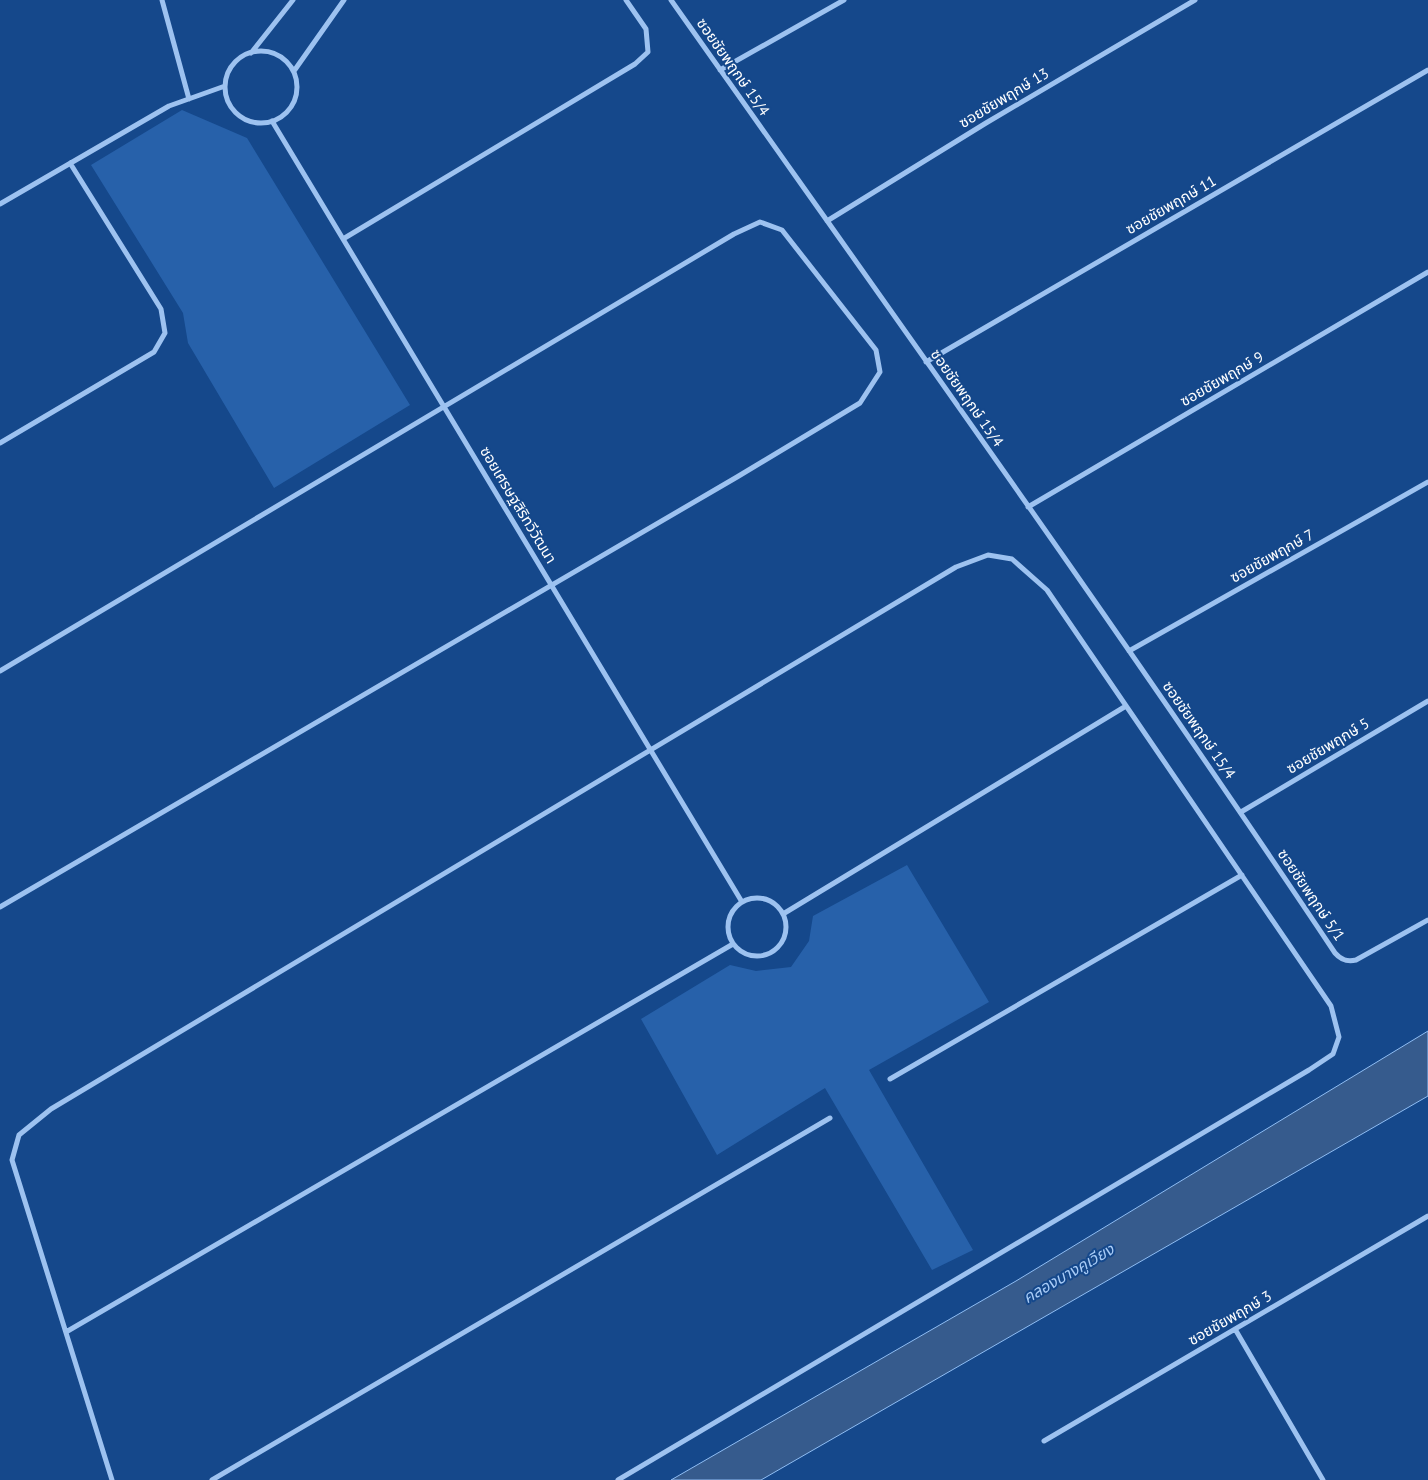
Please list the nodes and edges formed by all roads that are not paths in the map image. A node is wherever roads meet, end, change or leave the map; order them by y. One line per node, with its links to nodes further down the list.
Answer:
1 (162, 0): 13 (street)
2 (293, 0): 8 (street)
3 (344, 0): 11 (street)
4 (626, 0): 18 (street)
5 (671, 0): 9 (street, ซอยชัยพฤกษ์ 15/4)
6 (844, 0): 9 (street)
7 (1195, 0): 17 (street, ซอยชัยพฤกษ์ 13)
8 (252, 52): 11 (street); 12 (street)
9 (720, 70): 17 (street, ซอยชัยพฤกษ์ 15/4)
10 (1428, 70): 20 (street, ซอยชัยพฤกษ์ 11)
11 (294, 71): 14 (street)
12 (225, 86): 13 (street); 14 (street)
13 (190, 99): 15 (street)
14 (272, 121): 18 (street, ซอยเศรษฐสิริทวีวัฒนา)
15 (70, 163): 16 (street); 22 (street)
16 (0, 204)
17 (826, 221): 20 (street, ซอยชัยพฤกษ์ 15/4)
18 (343, 239): 21 (street, ซอยเศรษฐสิริทวีวัฒนา)
19 (1428, 272): 24 (street, ซอยชัยพฤกษ์ 9)
20 (926, 362): 24 (street, ซอยชัยพฤกษ์ 15/4)
21 (444, 407): 25 (street, ซอยเศรษฐสิริทวีวัฒนา); 25 (street); 27 (street)
22 (0, 442)
23 (1428, 482): 26 (street, ซอยชัยพฤกษ์ 7)
24 (1028, 507): 26 (street, ซอยชัยพฤกษ์ 15/4)
25 (551, 585): 30 (street, ซอยเศรษฐสิริทวีวัฒนา); 34 (street)
26 (1129, 651): 31 (street, ซอยชัยพฤกษ์ 15/4)
27 (0, 670)
28 (1428, 701): 31 (street, ซอยชัยพฤกษ์ 5)
29 (1126, 706): 30 (street); 32 (street); 35 (street)
30 (650, 750): 33 (street, ซอยเศรษฐสิริทวีวัฒนา); 42 (street)
31 (1241, 812): 36 (street, ซอยชัยพฤกษ์ 5/1)
32 (1242, 875): 38 (street); 46 (street)
33 (742, 902): 35 (street); 37 (street)
34 (0, 907)
35 (783, 914): 37 (street)
36 (1428, 920)
37 (733, 944): 42 (street)
38 (890, 1079)
39 (830, 1118): 45 (street)
40 (1428, 1216): 41 (street, ซอยชัยพฤกษ์ 3)
41 (1235, 1329): 43 (street, ซอยชัยพฤกษ์ 3); 47 (street)
42 (66, 1332): 44 (street)
43 (1044, 1440)
44 (112, 1480)
45 (212, 1480)
46 (618, 1480)
47 (1323, 1480)

